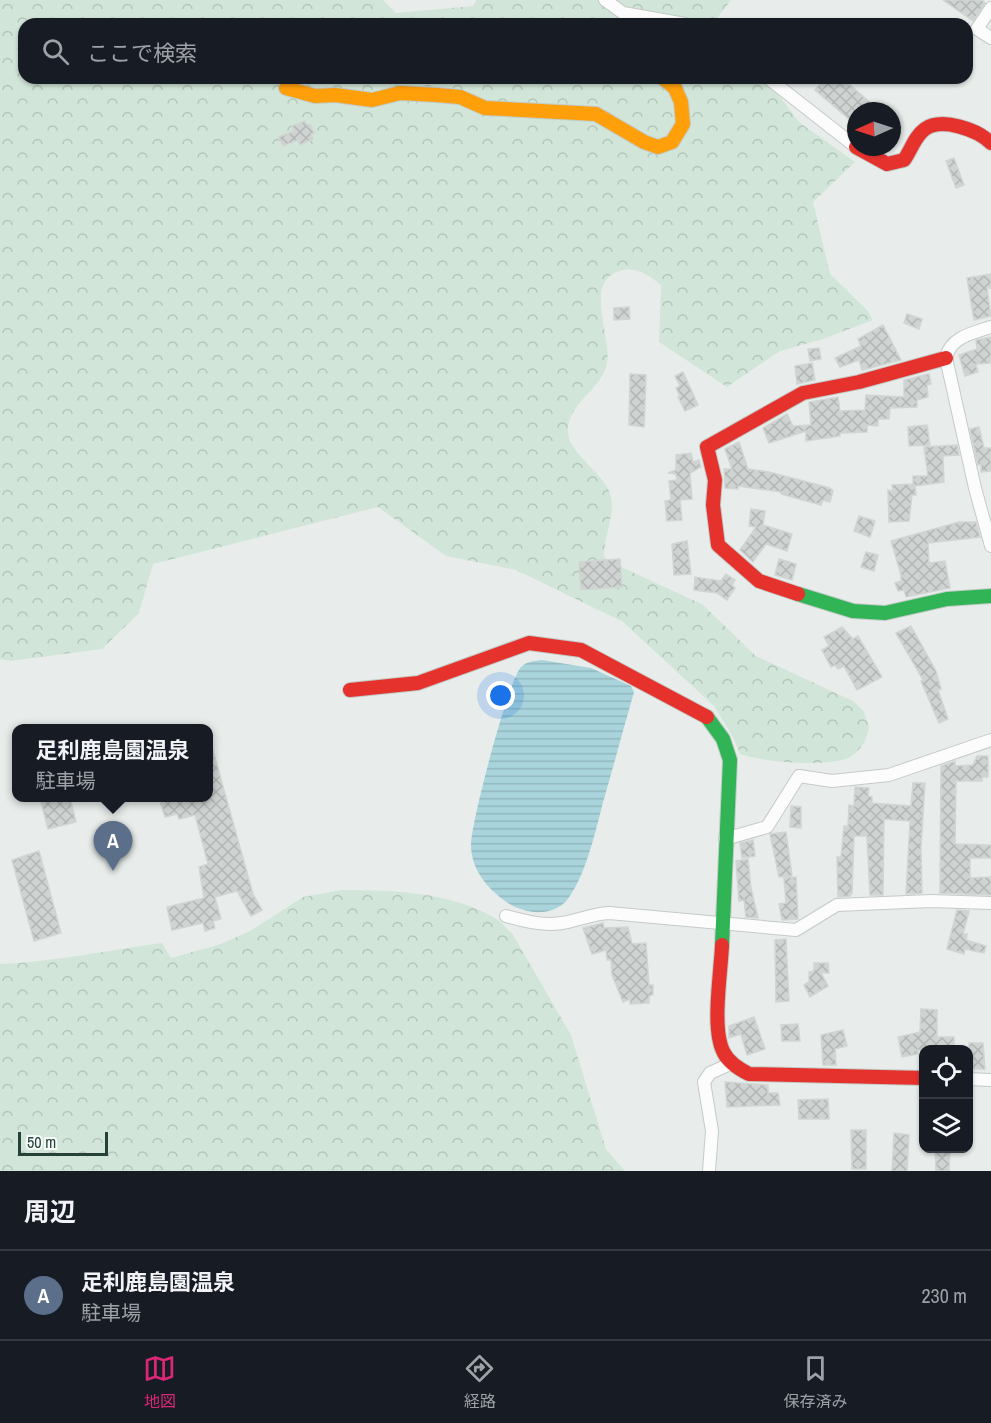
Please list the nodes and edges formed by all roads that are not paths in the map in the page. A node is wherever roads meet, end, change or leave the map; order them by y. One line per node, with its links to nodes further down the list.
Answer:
1 (605, 0): 3 (street)
2 (991, 8): 4 (street)
3 (618, 18)
4 (991, 38)
5 (670, 84): 7 (street)
6 (776, 84): 8 (street)
7 (286, 88)
8 (847, 140)
9 (991, 143): 10 (street)
10 (873, 156)
11 (991, 327): 12 (street)
12 (946, 358): 13 (street); 14 (street)
13 (991, 546)
14 (991, 596)
15 (350, 690): 17 (street)
16 (991, 740): 17 (street)
17 (725, 838): 20 (street)
18 (991, 903): 20 (street)
19 (506, 916): 20 (street)
20 (725, 925): 21 (street)
21 (730, 1064): 22 (street); 25 (street)
22 (919, 1078)
23 (973, 1079): 24 (street)
24 (991, 1080)
25 (709, 1171)

